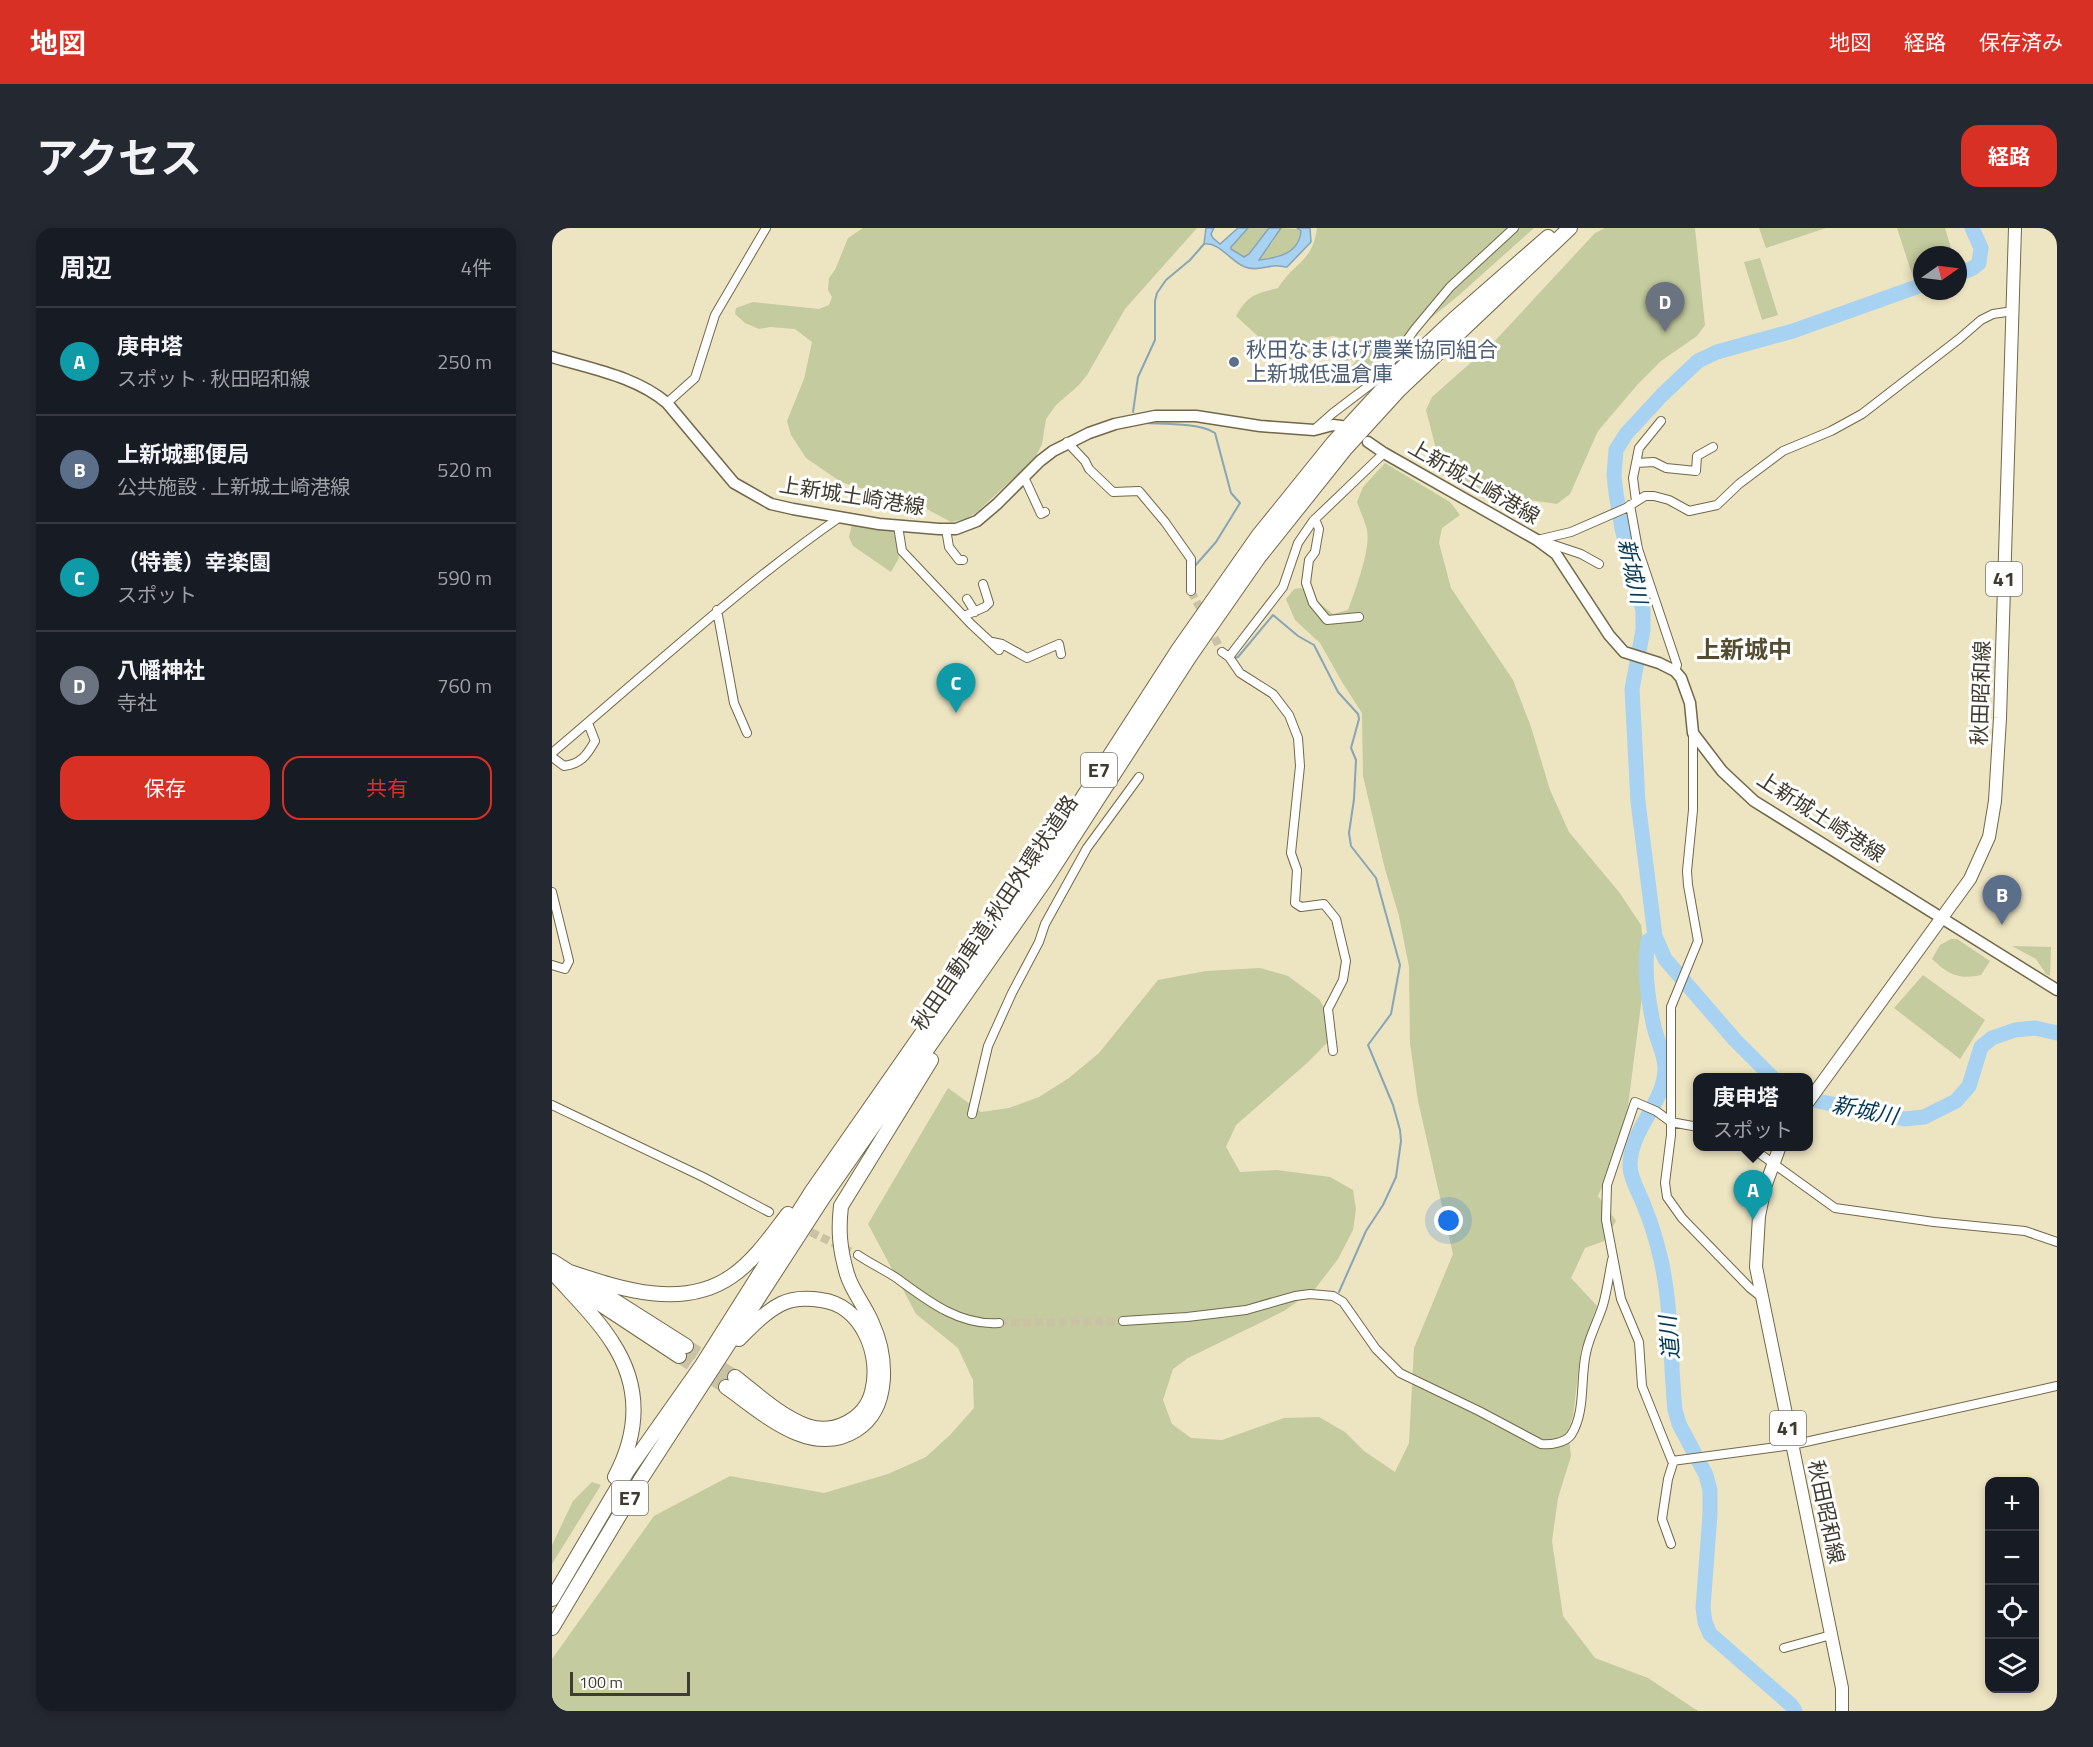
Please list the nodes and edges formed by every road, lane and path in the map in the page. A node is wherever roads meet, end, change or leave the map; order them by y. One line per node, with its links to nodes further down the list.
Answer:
1 (766, 228): 8 (street)
2 (1514, 228): 11 (street)
3 (1558, 228): 53 (highway, 秋田自動車道;秋田外環状道路 / E7)
4 (1570, 228): 46 (highway, 秋田自動車道;秋田外環状道路 / E7)
5 (2015, 228): 6 (main road, 秋田昭和線 / 41)
6 (2013, 310): 18 (street); 45 (main road, 秋田昭和線 / 41)
7 (552, 357): 8 (main road, 上新城土崎港線)
8 (667, 403): 20 (main road, 上新城土崎港線)
9 (1661, 421): 16 (street)
10 (1341, 426): 11 (main road, 上新城土崎港線)
11 (1314, 430): 12 (main road, 上新城土崎港線)
12 (1068, 442): 17 (main road, 上新城土崎港線); 28 (street)
13 (1368, 442): 15 (main road, 上新城土崎港線)
14 (1713, 447): 16 (street)
15 (1384, 453): 21 (street); 24 (main road, 上新城土崎港線)
16 (1636, 463): 18 (street)
17 (1024, 477): 19 (street); 23 (main road, 上新城土崎港線)
18 (1630, 504): 24 (street); 37 (street)
19 (1045, 512)
20 (840, 517): 22 (main road, 上新城土崎港線); 30 (street)
21 (1315, 519): 33 (street); 49 (street)
22 (898, 526): 23 (main road, 上新城土崎港線); 32 (street)
23 (946, 529): 25 (street)
24 (1537, 540): 26 (street); 37 (main road, 上新城土崎港線)
25 (963, 560)
26 (1599, 564)
27 (983, 584): 31 (street)
28 (1191, 591)
29 (967, 599): 31 (street)
30 (717, 610): 38 (street); 39 (street)
31 (975, 612): 32 (street)
32 (964, 616): 34 (street)
33 (1359, 617)
34 (991, 642): 35 (street); 36 (street)
35 (999, 650)
36 (1061, 654)
37 (1675, 671): 40 (main road, 上新城土崎港線)
38 (588, 723): 41 (street); 42 (street)
39 (747, 733)
40 (1694, 733): 45 (main road, 上新城土崎港線); 54 (street)
41 (552, 753)
42 (552, 757)
43 (1139, 777): 52 (street)
44 (552, 892): 47 (street)
45 (1943, 917): 48 (main road, 上新城土崎港線); 50 (main road, 秋田昭和線 / 41)
46 (1002, 943): 68 (highway, 秋田自動車道;秋田外環状道路 / E7); 68 (highway)
47 (552, 965)
48 (2057, 990)
49 (1334, 1051)
50 (1813, 1097)
51 (552, 1105): 59 (street)
52 (972, 1114)
53 (860, 1119): 63 (highway); 69 (highway, 秋田自動車道;秋田外環状道路 / E7)
54 (1671, 1122): 55 (street); 62 (street); 64 (street)
55 (1693, 1126)
56 (1756, 1151): 58 (street)
57 (1778, 1151): 58 (main road, 秋田昭和線 / 41)
58 (1773, 1164): 60 (street); 64 (main road, 秋田昭和線 / 41)
59 (769, 1212)
60 (2057, 1242)
61 (858, 1255): 66 (street)
62 (1613, 1256): 65 (street); 72 (street)
63 (557, 1270): 67 (highway); 74 (highway)
64 (1760, 1296): 71 (main road, 秋田昭和線 / 41)
65 (1123, 1321)
66 (999, 1323)
67 (683, 1351)
68 (722, 1355): 69 (highway, 秋田自動車道;秋田外環状道路 / E7)
69 (707, 1367): 75 (highway, E7); 76 (highway, E7)
70 (2057, 1386): 71 (street)
71 (1792, 1445): 72 (street); 77 (main road, 秋田昭和線 / 41)
72 (1674, 1460): 73 (street)
73 (1671, 1544)
74 (552, 1585)
75 (552, 1599)
76 (552, 1628)
77 (1831, 1635): 78 (street); 79 (main road, 秋田昭和線 / 41)
78 (1784, 1648)
79 (1842, 1711)

